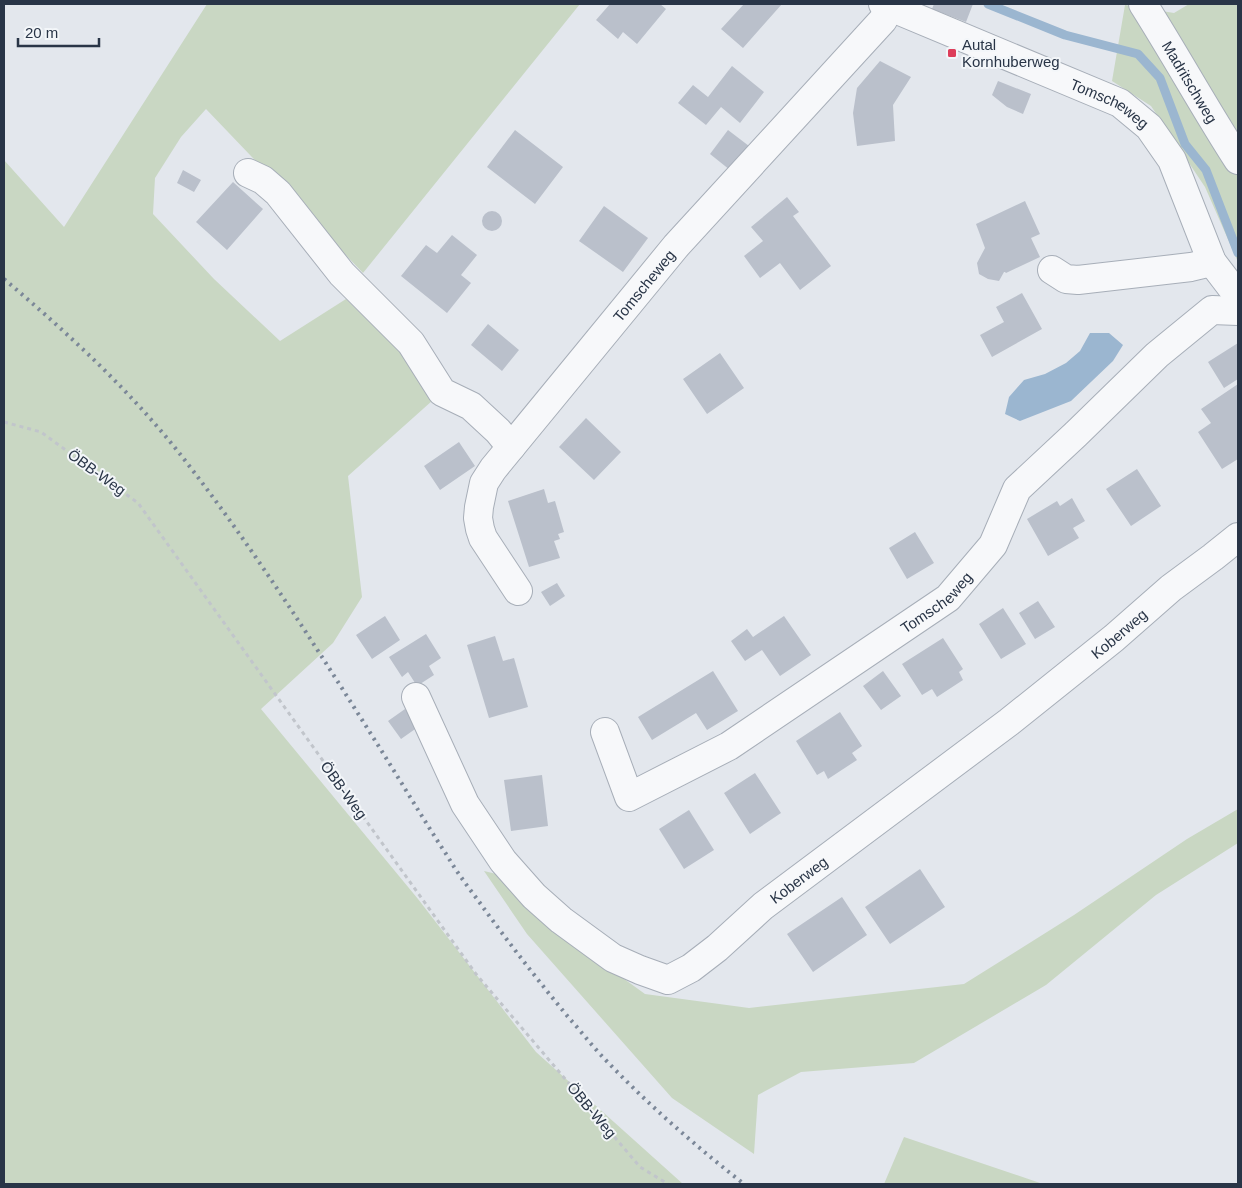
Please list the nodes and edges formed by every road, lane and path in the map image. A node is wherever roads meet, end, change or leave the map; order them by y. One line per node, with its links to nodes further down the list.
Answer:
1 (1144, 4): 3 (street, Madritschweg)
2 (887, 5): 5 (street, Tomscheweg); 10 (street, Tomscheweg)
3 (1238, 160)
4 (248, 173): 10 (street)
5 (1212, 262): 6 (street); 7 (street, Tomscheweg)
6 (1052, 270)
7 (1238, 296)
8 (1238, 311): 14 (street, Tomscheweg)
9 (4, 422): 15 (path, ÖBB-Weg)
10 (511, 447): 12 (street, Tomscheweg)
11 (1238, 537): 13 (street, Koberweg)
12 (518, 591)
13 (416, 697)
14 (605, 732)
15 (668, 1184)

